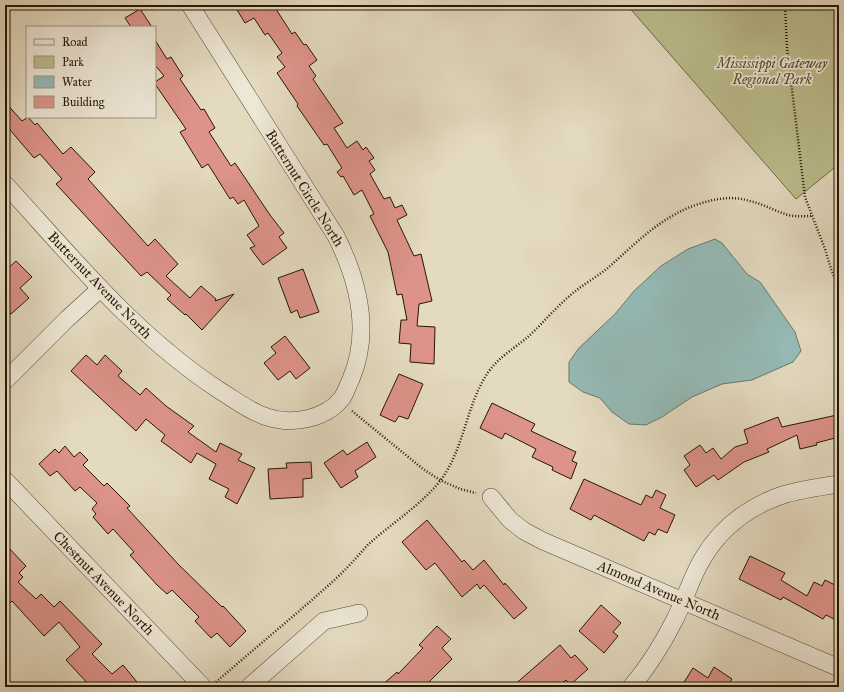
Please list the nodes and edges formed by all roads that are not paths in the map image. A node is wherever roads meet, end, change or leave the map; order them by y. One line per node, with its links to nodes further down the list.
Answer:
1 (190, 5): 5 (street, Butternut Circle North)
2 (5, 184): 3 (street, Butternut Avenue North)
3 (100, 289): 4 (street); 5 (street, Butternut Avenue North)
4 (5, 381)
5 (347, 388)
6 (5, 480): 12 (street, Chestnut Avenue North)
7 (839, 484): 9 (street)
8 (490, 497): 9 (street, Almond Avenue North)
9 (684, 601): 11 (street, Almond Avenue North); 14 (street)
10 (359, 613): 13 (street)
11 (839, 668)
12 (209, 685)
13 (249, 687)
14 (631, 687)

